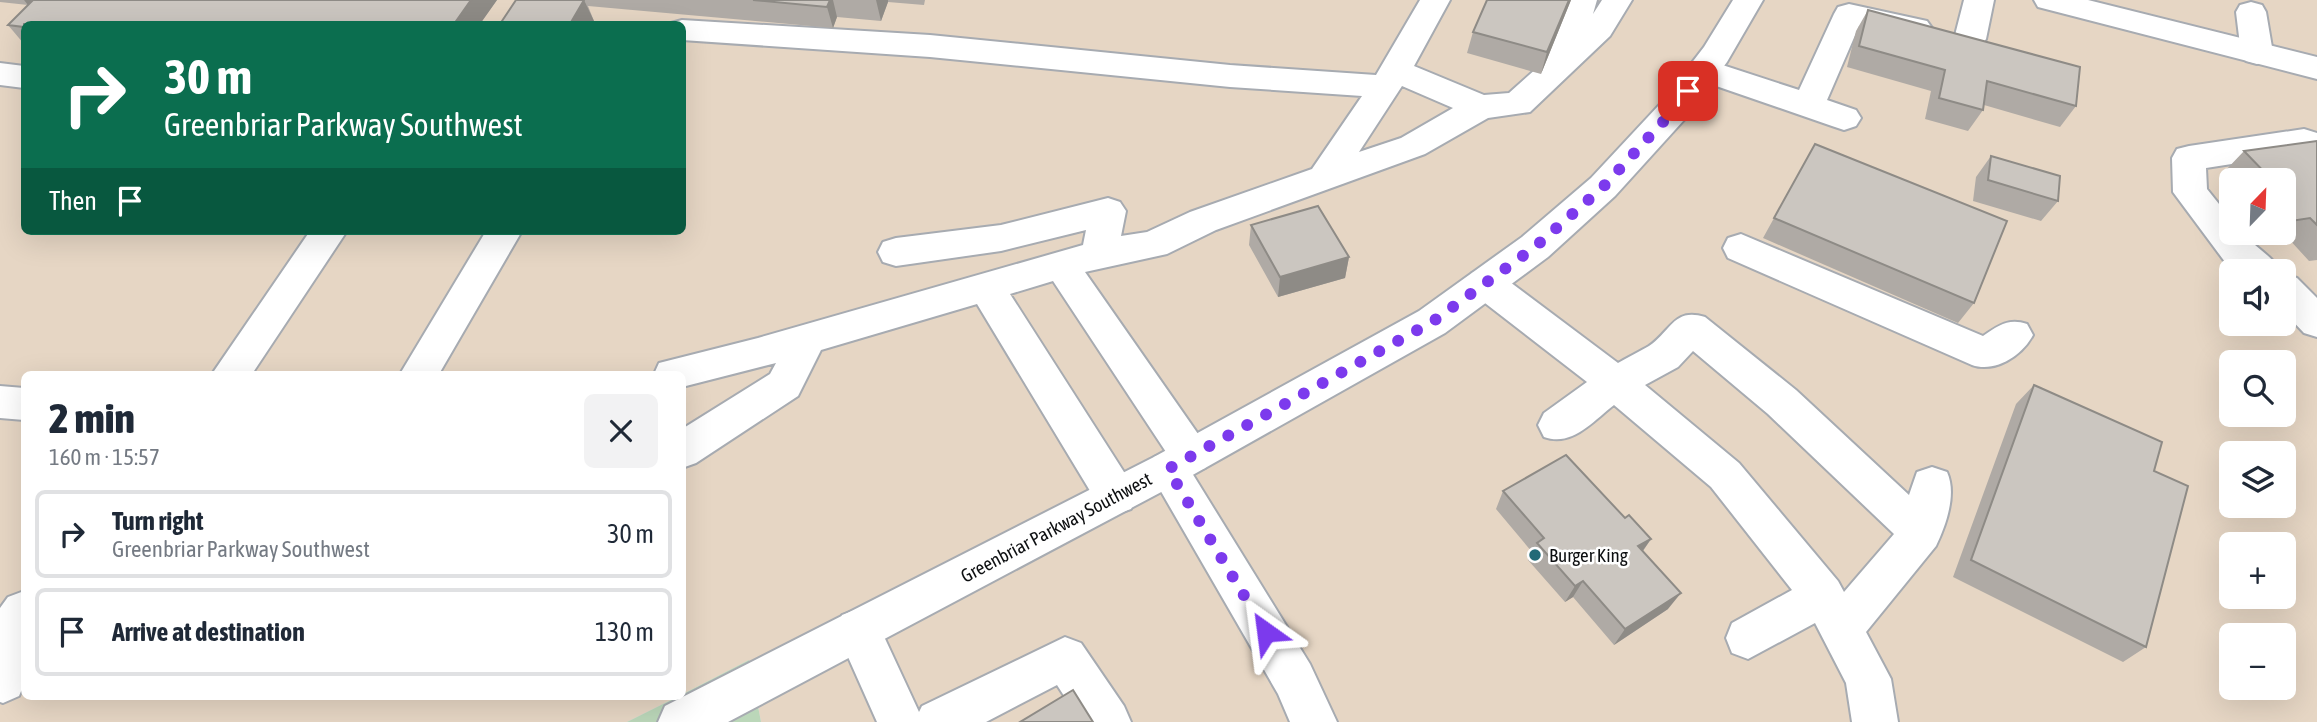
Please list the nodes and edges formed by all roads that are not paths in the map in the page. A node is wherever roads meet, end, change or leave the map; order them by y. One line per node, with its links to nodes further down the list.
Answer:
1 (1435, 0): 16 (main road)
2 (1582, 0): 11 (main road)
3 (1617, 0): 11 (main road)
4 (1748, 0): 13 (main road, Greenbriar Parkway Southwest)
5 (1979, 0): 17 (main road)
6 (2049, 0): 7 (main road)
7 (2094, 6): 10 (main road)
8 (2251, 12): 10 (main road)
9 (686, 30): 16 (main road)
10 (2257, 53): 12 (main road)
11 (1560, 65): 18 (main road)
12 (2317, 68)
13 (1704, 71): 17 (main road); 29 (main road, Greenbriar Parkway Southwest)
14 (0, 74): 15 (main road)
15 (21, 77)
16 (1390, 79): 18 (main road); 21 (main road)
17 (1808, 106): 19 (main road)
18 (1480, 107): 21 (main road)
19 (1844, 118)
20 (2310, 143): 27 (main road)
21 (1325, 177): 26 (main road)
22 (326, 235): 35 (main road)
23 (502, 235): 36 (main road)
24 (1741, 248): 33 (main road)
25 (897, 252): 26 (main road)
26 (1099, 254): 28 (main road)
27 (2245, 259)
28 (1061, 265): 30 (main road); 43 (main road)
29 (1485, 283): 38 (main road); 43 (main road, Greenbriar Parkway Southwest)
30 (986, 287): 34 (main road); 45 (main road)
31 (2296, 300): 32 (main road)
32 (2317, 322)
33 (2014, 335)
34 (807, 339): 37 (main road); 42 (main road)
35 (233, 371)
36 (421, 371)
37 (684, 371)
38 (1615, 383): 41 (main road); 46 (main road); 47 (main road)
39 (0, 402): 40 (main road)
40 (21, 404)
41 (1558, 425)
42 (686, 448)
43 (1179, 462): 45 (main road, Greenbriar Parkway Southwest); 56 (main road)
44 (1932, 485): 46 (main road)
45 (1116, 496): 49 (main road, Greenbriar Parkway Southwest)
46 (1921, 533): 47 (main road)
47 (1832, 612): 50 (main road); 57 (main road)
48 (21, 617): 51 (main road)
49 (858, 630): 52 (main road, Greenbriar Parkway Southwest); 53 (main road)
50 (1748, 638)
51 (1, 659)
52 (681, 722)
53 (901, 722)
54 (938, 722): 55 (main road)
55 (1108, 722)
56 (1314, 722)
57 (1875, 722)

